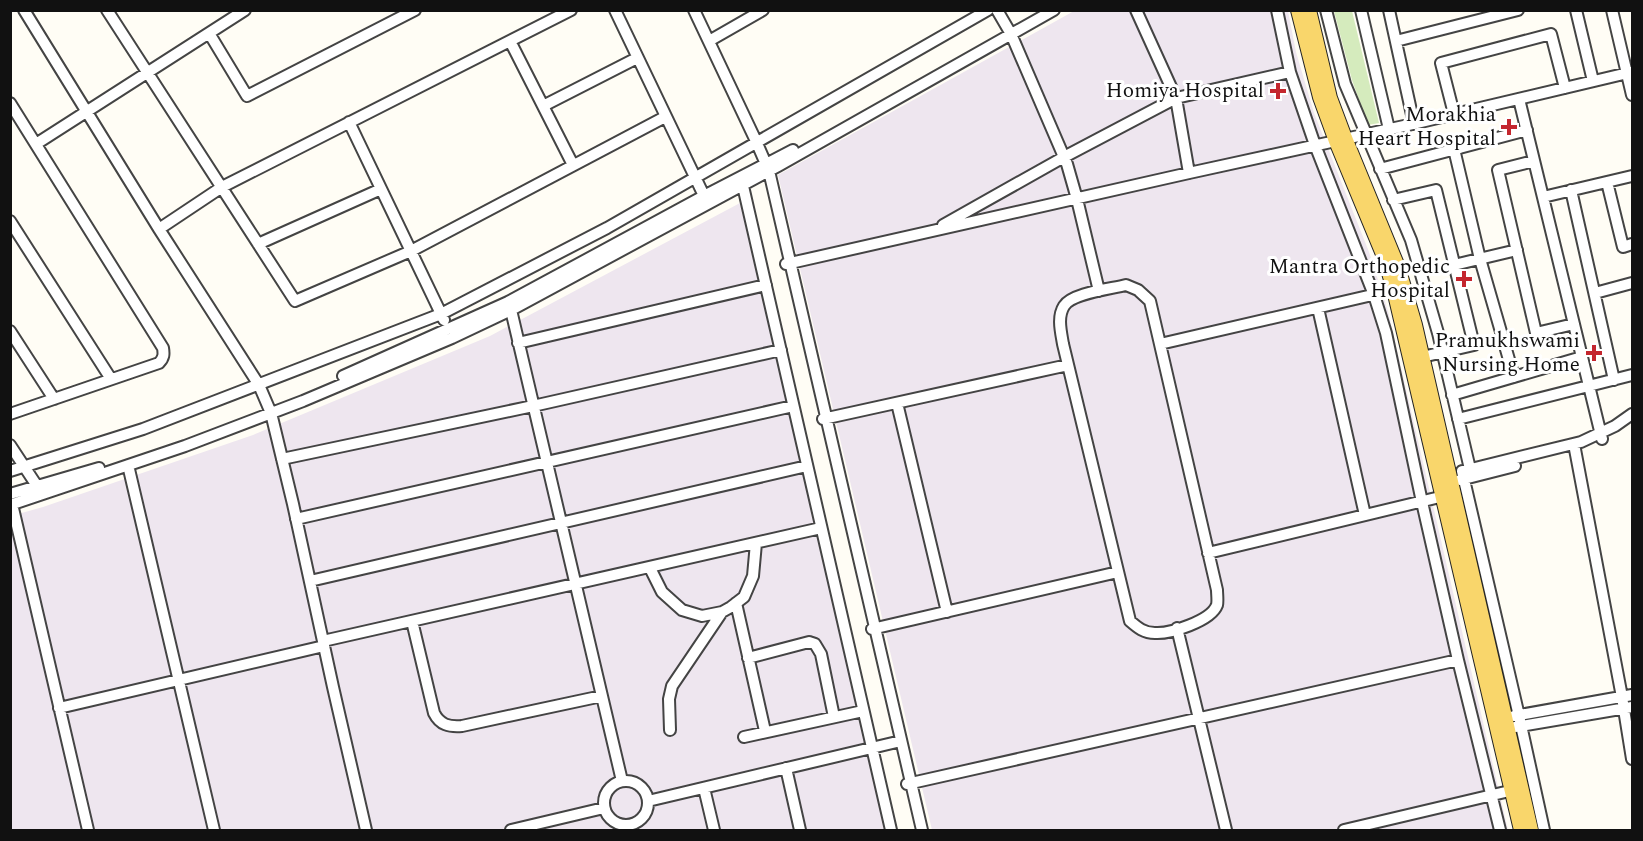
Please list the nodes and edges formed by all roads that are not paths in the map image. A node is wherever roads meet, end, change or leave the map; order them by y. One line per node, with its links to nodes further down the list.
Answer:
1 (24, 10): 39 (street)
2 (107, 10): 29 (street)
3 (245, 10): 24 (street)
4 (415, 10): 24 (street)
5 (571, 10): 25 (street)
6 (615, 10): 28 (street)
7 (694, 10): 26 (street)
8 (763, 10): 26 (street)
9 (988, 10): 48 (street)
10 (997, 10): 23 (street)
11 (1042, 10): 23 (street)
12 (1054, 10): 23 (street)
13 (1136, 10): 35 (street)
14 (1277, 10): 30 (street)
15 (1298, 10): 47 (main road)
16 (1309, 10): 47 (main road)
17 (1326, 10): 46 (street)
18 (1361, 10): 44 (street)
19 (1389, 10): 27 (street)
20 (1518, 10): 27 (street)
21 (1576, 10): 32 (street)
22 (1612, 10): 31 (street)
23 (1010, 32): 52 (street); 55 (street)
24 (209, 33): 29 (street)
25 (510, 41): 38 (street); 42 (street)
26 (709, 41): 48 (street)
27 (1396, 41): 43 (street)
28 (637, 58): 38 (street); 41 (street)
29 (147, 72): 39 (street); 62 (street)
30 (1290, 72): 35 (street); 50 (street)
31 (1630, 72): 32 (street); 34 (street)
32 (1593, 81): 33 (street)
33 (1565, 88): 36 (street); 40 (street)
34 (1632, 95)
35 (1176, 98): 52 (street); 57 (street)
36 (1519, 99): 40 (street); 45 (street)
37 (10, 103): 49 (street)
38 (543, 106): 54 (street)
39 (87, 111): 49 (street); 70 (street)
40 (1454, 114): 43 (street)
41 (665, 117): 54 (street); 59 (street)
42 (349, 123): 62 (street); 63 (street)
43 (1414, 124): 44 (street)
44 (1389, 129): 46 (street)
45 (1527, 130): 51 (street); 53 (street)
46 (1365, 134): 47 (street); 56 (street)
47 (1340, 140): 50 (street); 81 (main road); 95 (main road)
48 (756, 141): 55 (street); 59 (street)
49 (36, 144): 100 (street)
50 (1315, 145): 57 (street); 84 (street)
51 (1454, 149): 56 (street); 76 (street)
52 (1064, 157): 66 (street); 71 (street)
53 (1534, 162): 65 (street); 74 (street)
54 (573, 165): 75 (street)
55 (765, 167): 61 (street); 67 (street); 77 (street)
56 (1380, 169): 68 (street)
57 (1189, 173): 66 (street)
58 (1632, 176): 60 (street)
59 (694, 177): 67 (street); 87 (street)
60 (1607, 182): 64 (street); 73 (street)
61 (743, 186): 67 (street); 80 (street)
62 (222, 187): 70 (street); 72 (street)
63 (381, 189): 72 (street); 75 (street)
64 (1571, 190): 65 (street); 83 (street)
65 (1543, 197): 88 (street)
66 (1077, 199): 71 (street); 82 (street)
67 (706, 200): 86 (street); 90 (street)
68 (1393, 200): 78 (street); 94 (street)
69 (10, 221): 100 (street)
70 (159, 229): 102 (street)
71 (933, 231): 77 (street)
72 (258, 244): 75 (street)
73 (1632, 244)
74 (1517, 250): 76 (street); 88 (street)
75 (411, 251): 87 (street)
76 (1480, 259): 78 (street); 99 (street)
77 (788, 264): 112 (street)
78 (1454, 265): 94 (street)
79 (1632, 283): 83 (street)
80 (766, 285): 91 (street); 93 (street)
81 (1395, 290): 84 (street); 124 (main road)
82 (1099, 291): 92 (street); 97 (street)
83 (1594, 293): 101 (street)
84 (1374, 295): 85 (street); 127 (street)
85 (1318, 308): 92 (street); 128 (street)
86 (511, 310): 90 (street); 91 (street)
87 (441, 314): 90 (street); 102 (street)
88 (1574, 324): 96 (street)
89 (10, 331): 105 (street)
90 (450, 333): 109 (street)
91 (518, 343): 107 (street)
92 (1160, 344): 133 (street)
93 (781, 350): 107 (street); 108 (street)
94 (1442, 353): 95 (street); 104 (street)
95 (1422, 357): 124 (main road)
96 (1582, 357): 99 (street); 103 (street)
97 (1068, 365): 106 (street); 135 (street)
98 (1632, 375): 101 (street)
99 (1514, 377): 104 (street)
100 (111, 379): 105 (street)
101 (1614, 380): 103 (street)
102 (259, 385): 109 (street); 122 (street)
103 (1589, 386): 113 (street); 115 (street)
104 (1452, 395): 113 (street)
105 (54, 399): 110 (street)
106 (897, 403): 112 (street); 140 (street)
107 (533, 406): 118 (street); 119 (street)
108 (793, 406): 119 (street); 121 (street)
109 (270, 410): 118 (street); 120 (street); 125 (street)
110 (10, 414)
111 (1632, 414): 115 (street)
112 (825, 419): 143 (street)
113 (1458, 419): 124 (street)
114 (1632, 422): 115 (street)
115 (1601, 436): 117 (street)
116 (10, 445): 122 (street)
117 (1575, 446): 124 (street); 149 (street)
118 (282, 459): 129 (street)
119 (546, 462): 129 (street); 130 (street)
120 (128, 465): 125 (street); 147 (street)
121 (807, 466): 130 (street); 131 (street)
122 (25, 467): 123 (street); 125 (street)
123 (10, 471)
124 (1453, 479): 127 (street); 155 (main road)
125 (40, 491): 126 (street)
126 (11, 501): 150 (street)
127 (1422, 502): 128 (street); 146 (street)
128 (1365, 515): 133 (street)
129 (296, 519): 136 (street)
130 (560, 522): 136 (street); 137 (street)
131 (821, 528): 132 (street); 152 (street)
132 (756, 543): 134 (street); 138 (street)
133 (1208, 553): 142 (street)
134 (650, 568): 137 (street); 139 (street)
135 (1118, 572): 140 (street); 142 (street)
136 (310, 581): 144 (street)
137 (575, 585): 141 (street); 148 (street)
138 (736, 603): 139 (street); 145 (street)
139 (722, 612): 156 (street)
140 (947, 612): 143 (street)
141 (412, 621): 144 (street); 148 (street)
142 (1177, 628): 154 (street)
143 (874, 629): 159 (street)
144 (323, 644): 147 (street); 174 (street)
145 (748, 658): 153 (street); 157 (street)
146 (1458, 660): 154 (street); 167 (street)
147 (179, 680): 150 (street); 173 (street)
148 (602, 696): 163 (street)
149 (1627, 696): 151 (street); 155 (street)
150 (59, 708): 172 (street)
151 (1628, 708): 155 (street); 161 (street)
152 (863, 711): 153 (street); 160 (street)
153 (834, 717): 157 (street)
154 (1199, 717): 164 (street); 180 (street)
155 (1508, 723): 166 (main road); 185 (street)
156 (670, 730)
157 (765, 731): 158 (street)
158 (744, 737)
159 (899, 741): 160 (street); 164 (street)
160 (872, 747): 162 (street); 178 (street)
161 (1632, 759)
162 (786, 768): 165 (street); 177 (street)
163 (622, 781): 168 (street); 169 (street)
164 (909, 784): 179 (street)
165 (704, 788): 168 (street); 176 (street)
166 (1517, 790): 167 (street); 183 (main road); 184 (main road)
167 (1492, 796): 181 (street); 182 (street)
168 (648, 801): 171 (street)
169 (604, 808): 170 (street); 171 (street)
170 (551, 826): 175 (street)
171 (630, 828)
172 (88, 831)
173 (214, 831)
174 (366, 831)
175 (511, 831)
176 (714, 831)
177 (800, 831)
178 (891, 831)
179 (920, 831)
180 (1226, 831)
181 (1344, 831)
182 (1500, 831)
183 (1521, 831)
184 (1531, 831)
185 (1544, 831)

